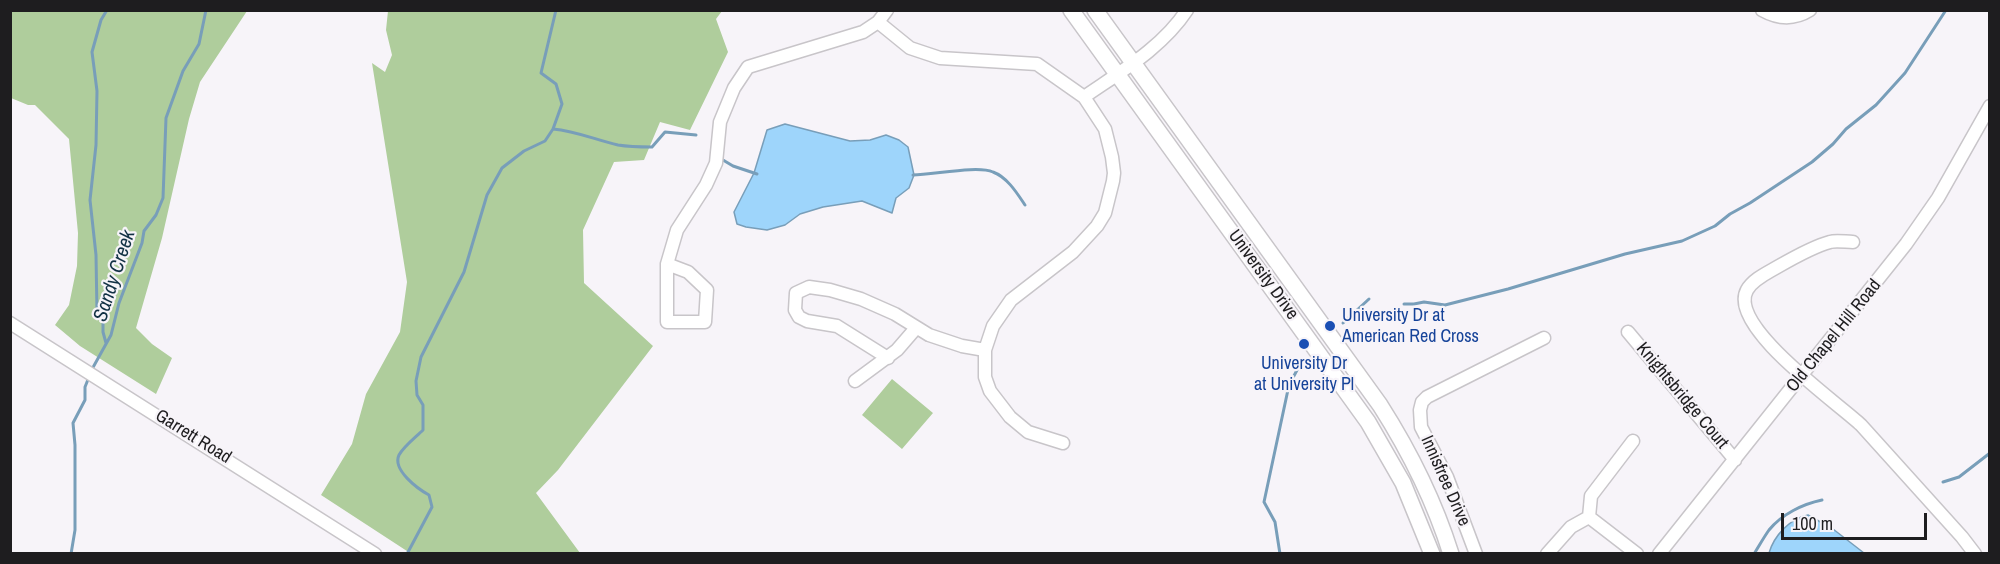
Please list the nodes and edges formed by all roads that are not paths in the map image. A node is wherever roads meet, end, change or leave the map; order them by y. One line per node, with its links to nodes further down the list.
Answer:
1 (887, 10): 7 (street)
2 (1071, 10): 9 (main road, University Drive)
3 (1095, 10): 8 (main road, University Drive)
4 (1187, 10): 8 (street)
5 (1762, 10): 6 (street)
6 (1810, 10)
7 (878, 22): 10 (street); 13 (street)
8 (1132, 63): 9 (street); 28 (main road, University Drive)
9 (1117, 74): 10 (street); 27 (main road, University Drive)
10 (1084, 97): 18 (street)
11 (1989, 106): 20 (street, Old Chapel Hill Road)
12 (1853, 242): 20 (street)
13 (667, 264): 13 (street)
14 (10, 323): 26 (street, Garrett Road)
15 (916, 328): 18 (street); 19 (street); 19 (street)
16 (1629, 332): 24 (street, Knightsbridge Court)
17 (1544, 338): 29 (street, Innisfree Drive)
18 (985, 350): 23 (street)
19 (888, 358): 21 (street)
20 (1802, 376): 24 (street, Old Chapel Hill Road); 33 (street)
21 (855, 381)
22 (1633, 441): 25 (street)
23 (1063, 443)
24 (1735, 460): 32 (street, Old Chapel Hill Road)
25 (1588, 517): 30 (street); 31 (street)
26 (375, 554)
27 (1432, 554)
28 (1451, 554)
29 (1476, 554)
30 (1547, 554)
31 (1637, 554)
32 (1659, 554)
33 (1975, 554)

